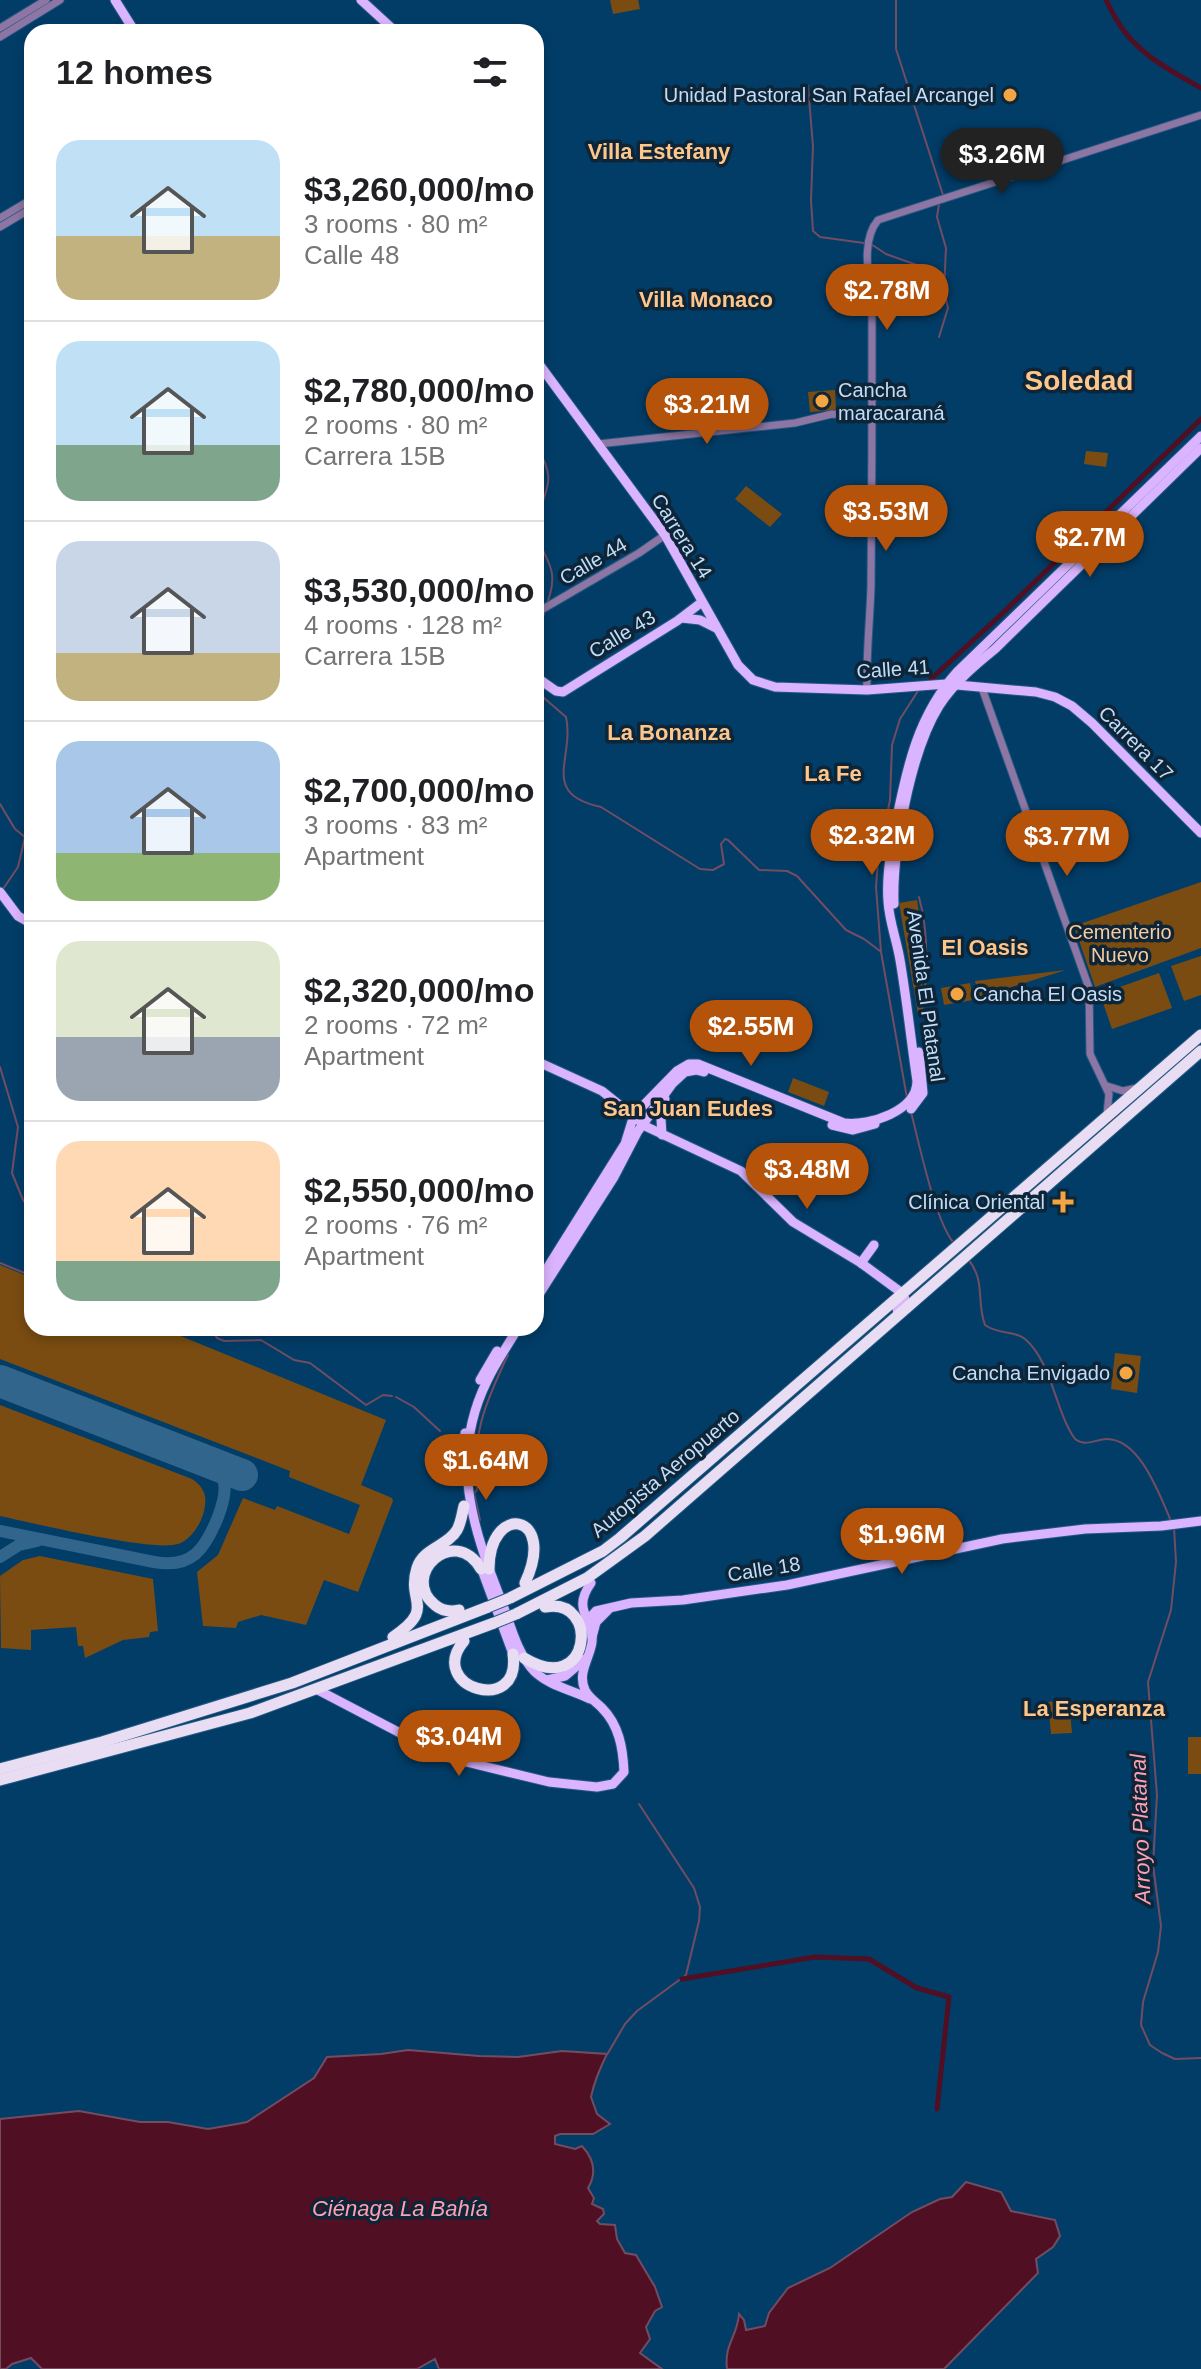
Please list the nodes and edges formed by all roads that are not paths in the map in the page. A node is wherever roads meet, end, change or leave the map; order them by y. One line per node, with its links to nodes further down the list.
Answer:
1 (46, 0): 7 (street)
2 (60, 0): 8 (street)
3 (115, 0): 5 (main road)
4 (361, 0): 6 (main road)
5 (130, 24)
6 (387, 24)
7 (0, 28)
8 (0, 37)
9 (1201, 115): 15 (street)
10 (24, 204): 12 (street)
11 (24, 213): 13 (street)
12 (0, 218)
13 (0, 227)
14 (544, 371): 17 (main road, Carrera 14)
15 (871, 417): 17 (street); 29 (street)
16 (1201, 436): 27 (main road, Avenida El Platanal)
17 (598, 444): 19 (main road, Carrera 14)
18 (1201, 448): 24 (main road, Avenida El Platanal)
19 (665, 535): 20 (main road, Carrera 14); 21 (street, Calle 44)
20 (702, 602): 22 (main road, Calle 43); 23 (main road, Carrera 14)
21 (544, 608)
22 (682, 618): 23 (main road); 26 (main road, Calle 43)
23 (716, 628): 25 (main road, Carrera 14)
24 (971, 669): 27 (main road, Avenida El Platanal); 28 (main road)
25 (753, 680): 29 (main road, Calle 41)
26 (544, 682)
27 (950, 685): 28 (main road, Calle 41); 29 (main road, Calle 41); 41 (main road, Avenida El Platanal)
28 (978, 688): 30 (main road, Calle 41); 37 (street)
29 (867, 690)
30 (1036, 692): 31 (main road, Carrera 17)
31 (1201, 833)
32 (0, 892): 33 (main road)
33 (24, 919)
34 (1201, 1035): 38 (highway, Autopista Aeropuerto)
35 (1201, 1051): 52 (highway, Autopista Aeropuerto)
36 (544, 1064): 40 (main road)
37 (1103, 1083): 38 (street); 42 (street)
38 (1139, 1087): 42 (highway, Autopista Aeropuerto)
39 (666, 1092): 41 (main road, Avenida El Platanal); 44 (main road, Avenida El Platanal); 45 (main road)
40 (623, 1106): 43 (main road); 46 (main road)
41 (902, 1112): 43 (main road, Avenida El Platanal)
42 (1107, 1114): 51 (highway, Autopista Aeropuerto)
43 (634, 1115): 44 (main road); 46 (main road, Avenida El Platanal)
44 (643, 1124): 45 (main road); 50 (main road, Avenida El Platanal)
45 (662, 1135): 48 (main road)
46 (629, 1137): 49 (main road, Avenida El Platanal)
47 (874, 1245): 48 (main road)
48 (861, 1263): 51 (main road)
49 (544, 1281)
50 (544, 1282)
51 (902, 1293): 52 (main road); 58 (highway, Autopista Aeropuerto)
52 (899, 1315): 57 (highway, Autopista Aeropuerto)
53 (506, 1336): 55 (main road)
54 (513, 1336): 59 (main road)
55 (464, 1506): 59 (main road); 72 (highway)
56 (1201, 1521): 65 (main road, Calle 18)
57 (645, 1536): 61 (highway); 69 (highway, Autopista Aeropuerto)
58 (620, 1538): 60 (highway); 62 (highway, Autopista Aeropuerto)
59 (485, 1569): 60 (highway); 67 (highway); 76 (main road)
60 (525, 1583): 62 (highway)
61 (591, 1583): 63 (main road); 66 (highway)
62 (509, 1594): 64 (highway, Autopista Aeropuerto, bridge)
63 (583, 1596): 68 (main road); 70 (main road)
64 (486, 1604): 67 (highway); 78 (highway, Autopista Aeropuerto)
65 (614, 1606): 68 (main road, Calle 18); 73 (main road)
66 (545, 1607): 69 (highway); 76 (highway)
67 (459, 1610): 72 (highway)
68 (601, 1610): 70 (main road, Calle 18)
69 (517, 1617): 71 (highway, Autopista Aeropuerto, bridge)
70 (586, 1622): 73 (main road)
71 (495, 1626): 74 (highway); 75 (highway, Autopista Aeropuerto)
72 (393, 1637): 78 (highway)
73 (592, 1637): 77 (main road)
74 (464, 1641): 75 (highway); 76 (highway)
75 (408, 1655): 80 (highway, Autopista Aeropuerto)
76 (519, 1656): 79 (main road)
77 (587, 1656): 79 (main road); 81 (main road)
78 (343, 1665): 82 (highway, Autopista Aeropuerto)
79 (545, 1680): 81 (main road)
80 (316, 1689): 81 (main road); 83 (highway, Autopista Aeropuerto)
81 (596, 1703)
82 (0, 1769)
83 (0, 1780)

